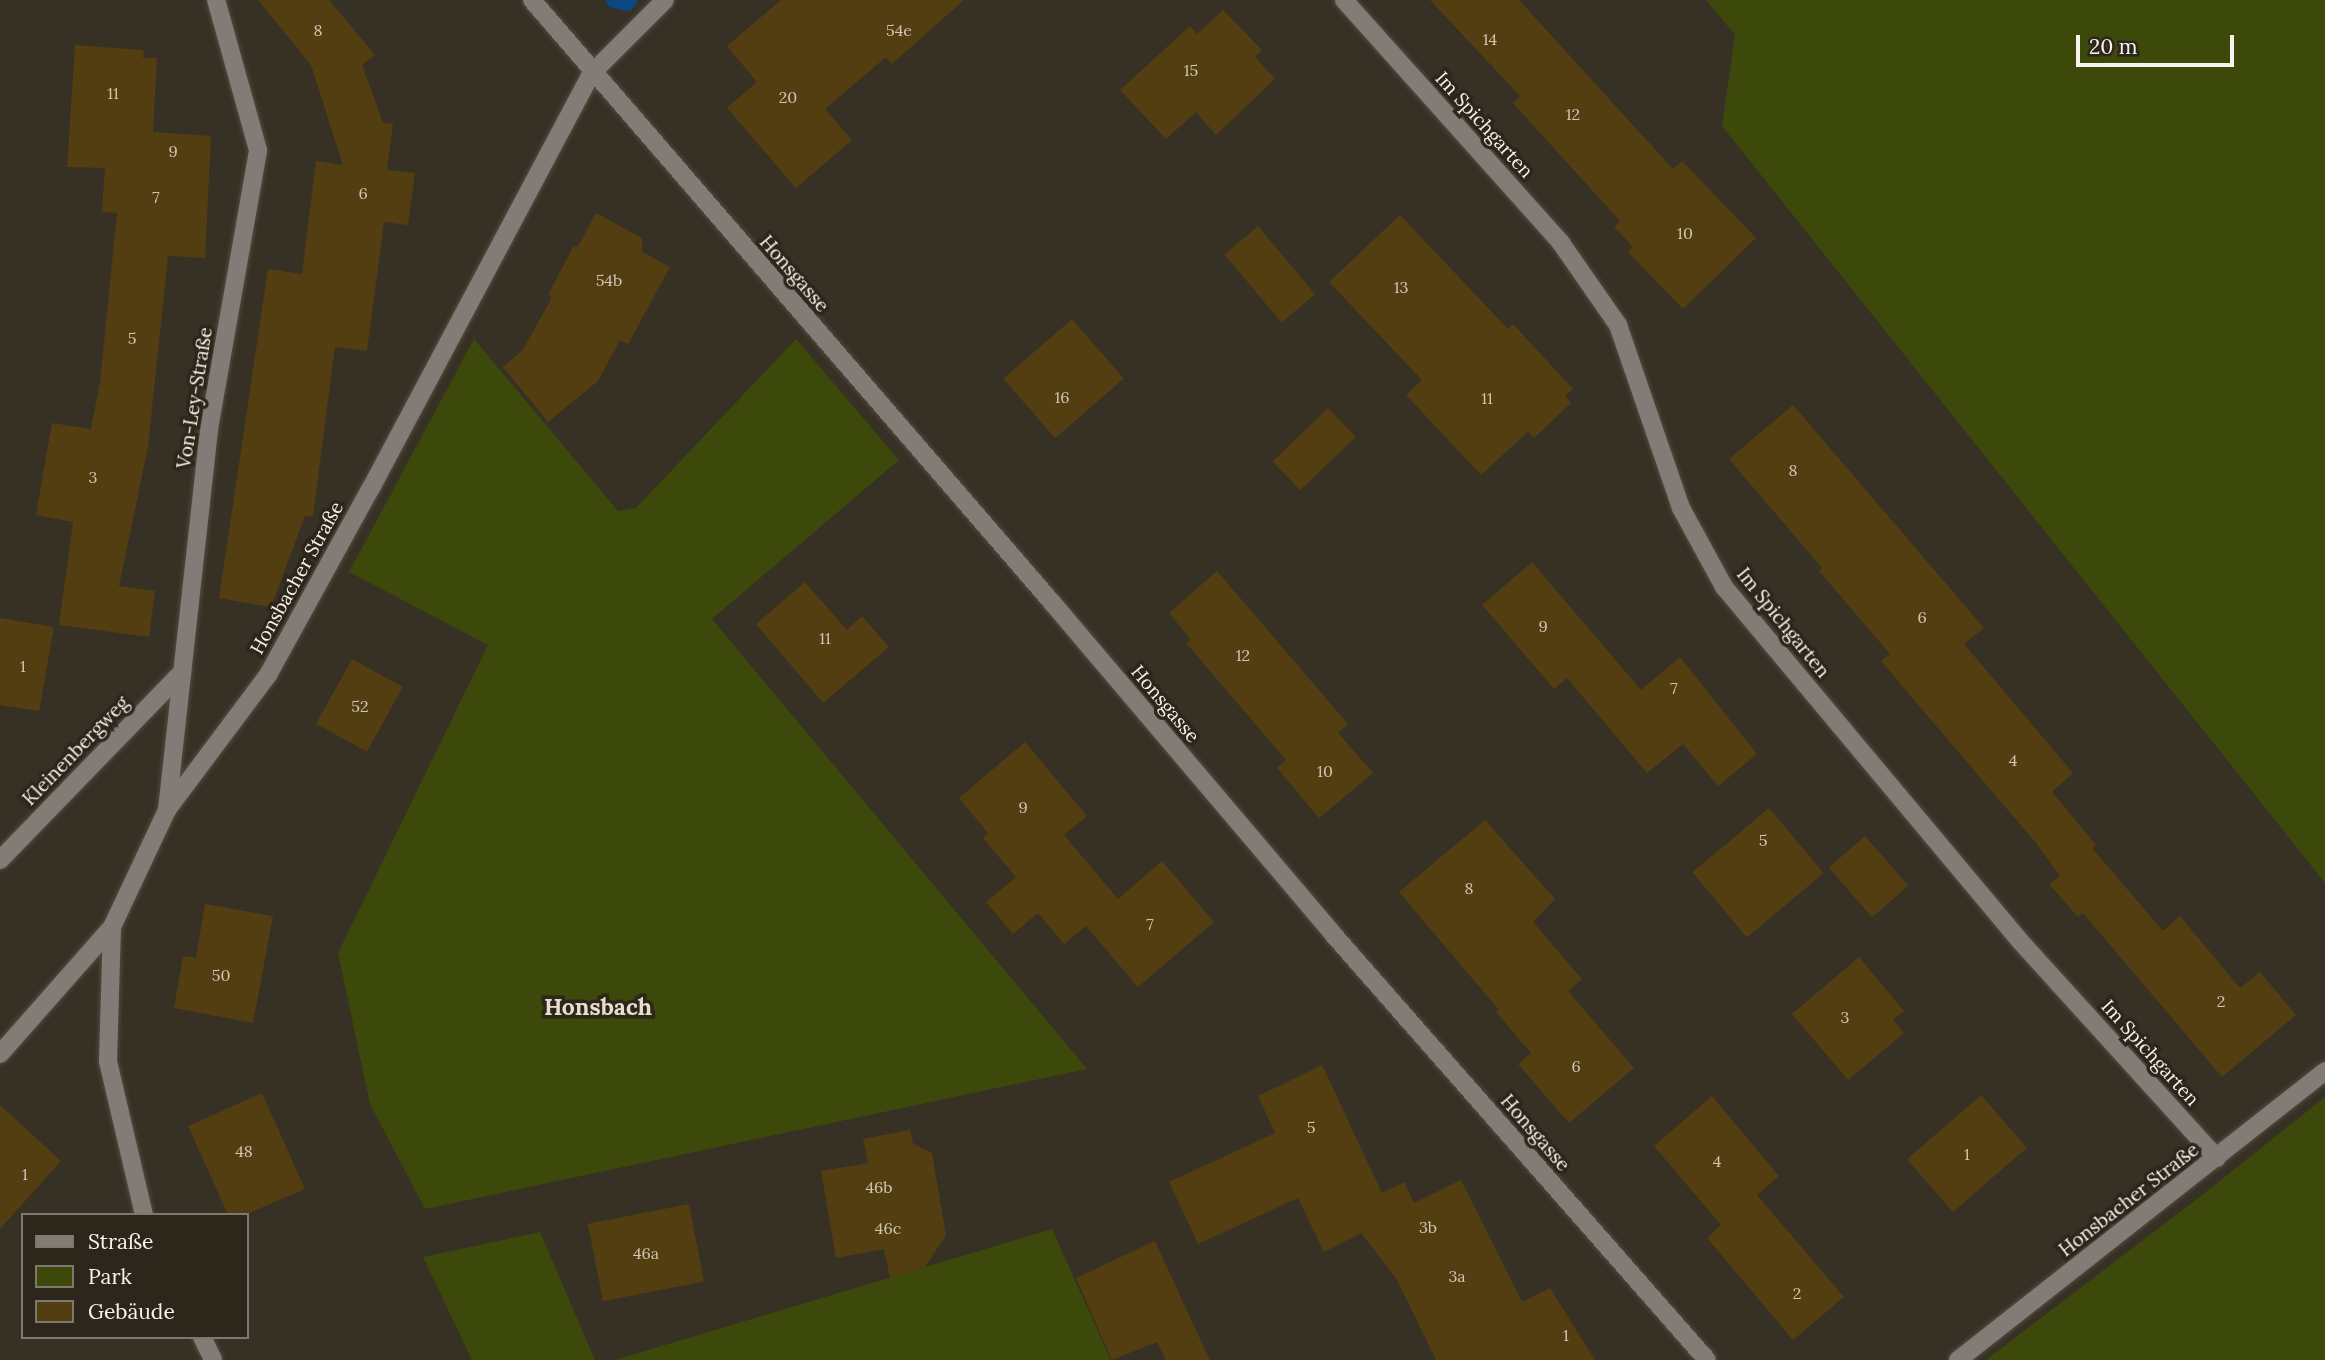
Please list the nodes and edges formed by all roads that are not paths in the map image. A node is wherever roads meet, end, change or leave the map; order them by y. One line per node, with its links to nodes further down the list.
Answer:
1 (216, 0): 6 (street, Von-Ley-Straße)
2 (532, 0): 5 (street)
3 (665, 0): 5 (street, Honsbacher Straße)
4 (1344, 0): 12 (street, Im Spichgarten)
5 (592, 73): 7 (street, Honsbacher Straße); 16 (street, Honsgasse)
6 (182, 672): 7 (street, Von-Ley-Straße); 8 (street, Kleinenbergweg)
7 (167, 810): 9 (street, Honsbacher Straße)
8 (0, 860)
9 (112, 927): 10 (street); 13 (street, Honsbacher Straße)
10 (0, 1054)
11 (2325, 1071): 12 (street, Honsbacher Straße)
12 (2217, 1158): 17 (street, Honsbacher Straße)
13 (144, 1213)
14 (203, 1339): 15 (street)
15 (213, 1360)
16 (1707, 1360)
17 (1958, 1360)

